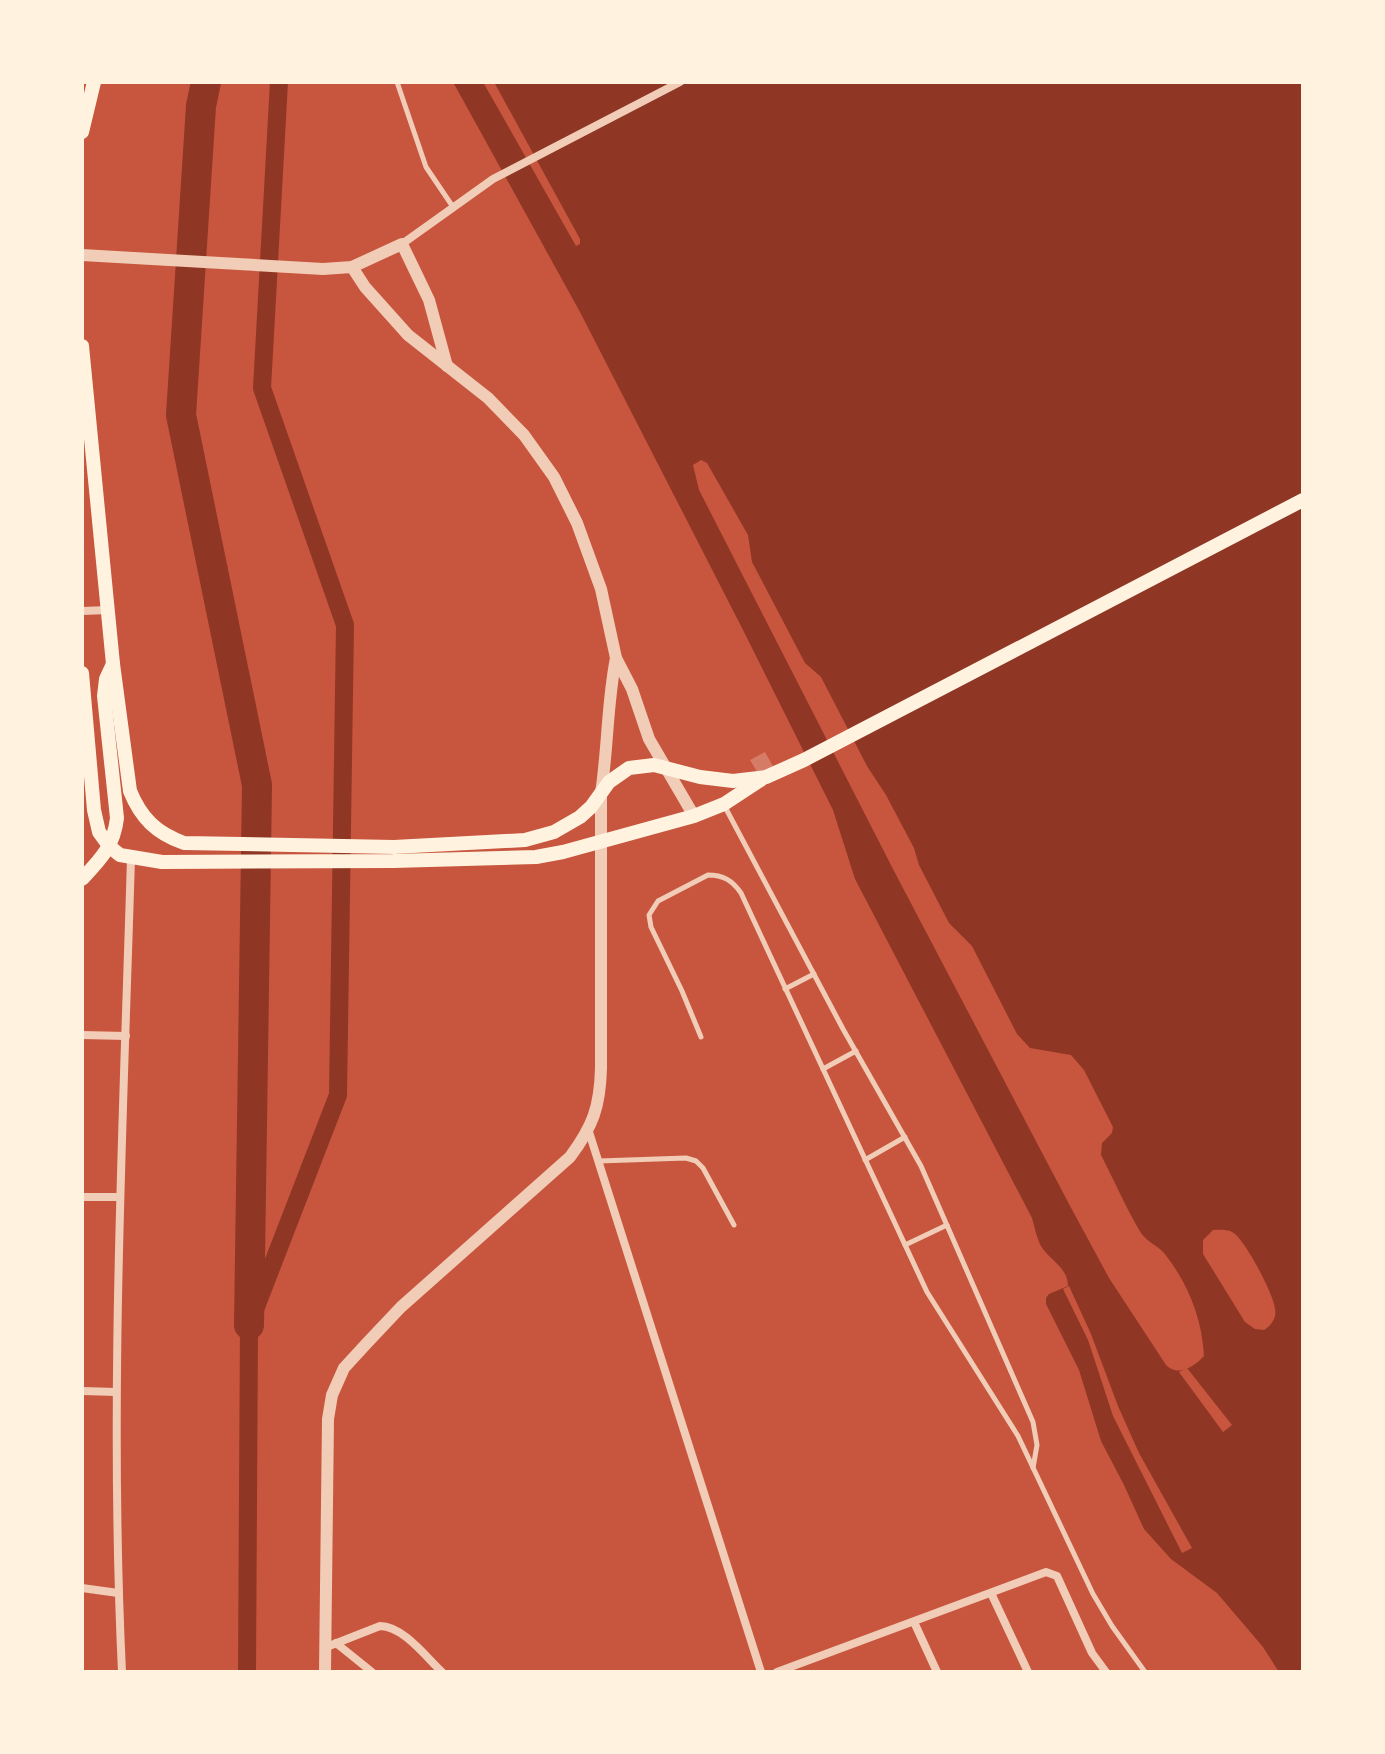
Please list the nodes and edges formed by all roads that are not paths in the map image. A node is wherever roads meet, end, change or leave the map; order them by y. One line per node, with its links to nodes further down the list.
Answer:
1 (94, 82): 4 (main road)
2 (397, 82): 5 (lane)
3 (680, 82): 5 (street)
4 (82, 132)
5 (453, 207): 6 (street)
6 (402, 244): 8 (street); 10 (street)
7 (82, 255): 8 (street)
8 (352, 267): 10 (street)
9 (82, 346): 12 (main road)
10 (447, 366): 14 (street)
11 (1303, 500): 19 (main road)
12 (108, 610): 13 (street); 15 (main road)
13 (82, 611)
14 (616, 658): 18 (street); 20 (street)
15 (113, 664): 24 (main road); 25 (main road)
16 (82, 673): 17 (main road)
17 (85, 747): 24 (main road)
18 (666, 768): 19 (main road); 20 (main road); 22 (street)
19 (766, 777): 21 (main road)
20 (601, 793): 23 (street); 25 (main road)
21 (724, 804): 22 (main road); 28 (lane)
22 (694, 816): 23 (main road)
23 (600, 842): 25 (main road); 35 (street)
24 (110, 847): 26 (main road); 27 (main road)
25 (393, 854): 26 (main road)
26 (131, 858): 31 (street)
27 (82, 879)
28 (814, 974): 29 (lane); 33 (lane)
29 (785, 989): 32 (lane); 34 (lane)
30 (82, 1035): 31 (street)
31 (126, 1036): 40 (street)
32 (701, 1037)
33 (856, 1051): 34 (lane); 36 (lane)
34 (823, 1069): 37 (lane)
35 (589, 1132): 38 (street); 51 (street)
36 (905, 1137): 37 (lane); 42 (lane)
37 (865, 1160): 43 (lane)
38 (598, 1161): 41 (lane); 56 (street)
39 (82, 1197): 40 (street)
40 (120, 1197): 45 (street)
41 (734, 1225)
42 (947, 1225): 43 (lane); 46 (lane)
43 (905, 1245): 46 (lane)
44 (82, 1391): 45 (street)
45 (116, 1392): 48 (street)
46 (1033, 1468): 61 (lane)
47 (82, 1588): 48 (street)
48 (118, 1593): 52 (street)
49 (991, 1593): 50 (street); 59 (street); 60 (street)
50 (914, 1622): 57 (street); 58 (street)
51 (330, 1646): 53 (street); 54 (street); 55 (street)
52 (122, 1672)
53 (325, 1672)
54 (372, 1672)
55 (442, 1672)
56 (761, 1672)
57 (777, 1672)
58 (937, 1672)
59 (1028, 1672)
60 (1106, 1672)
61 (1145, 1672)

